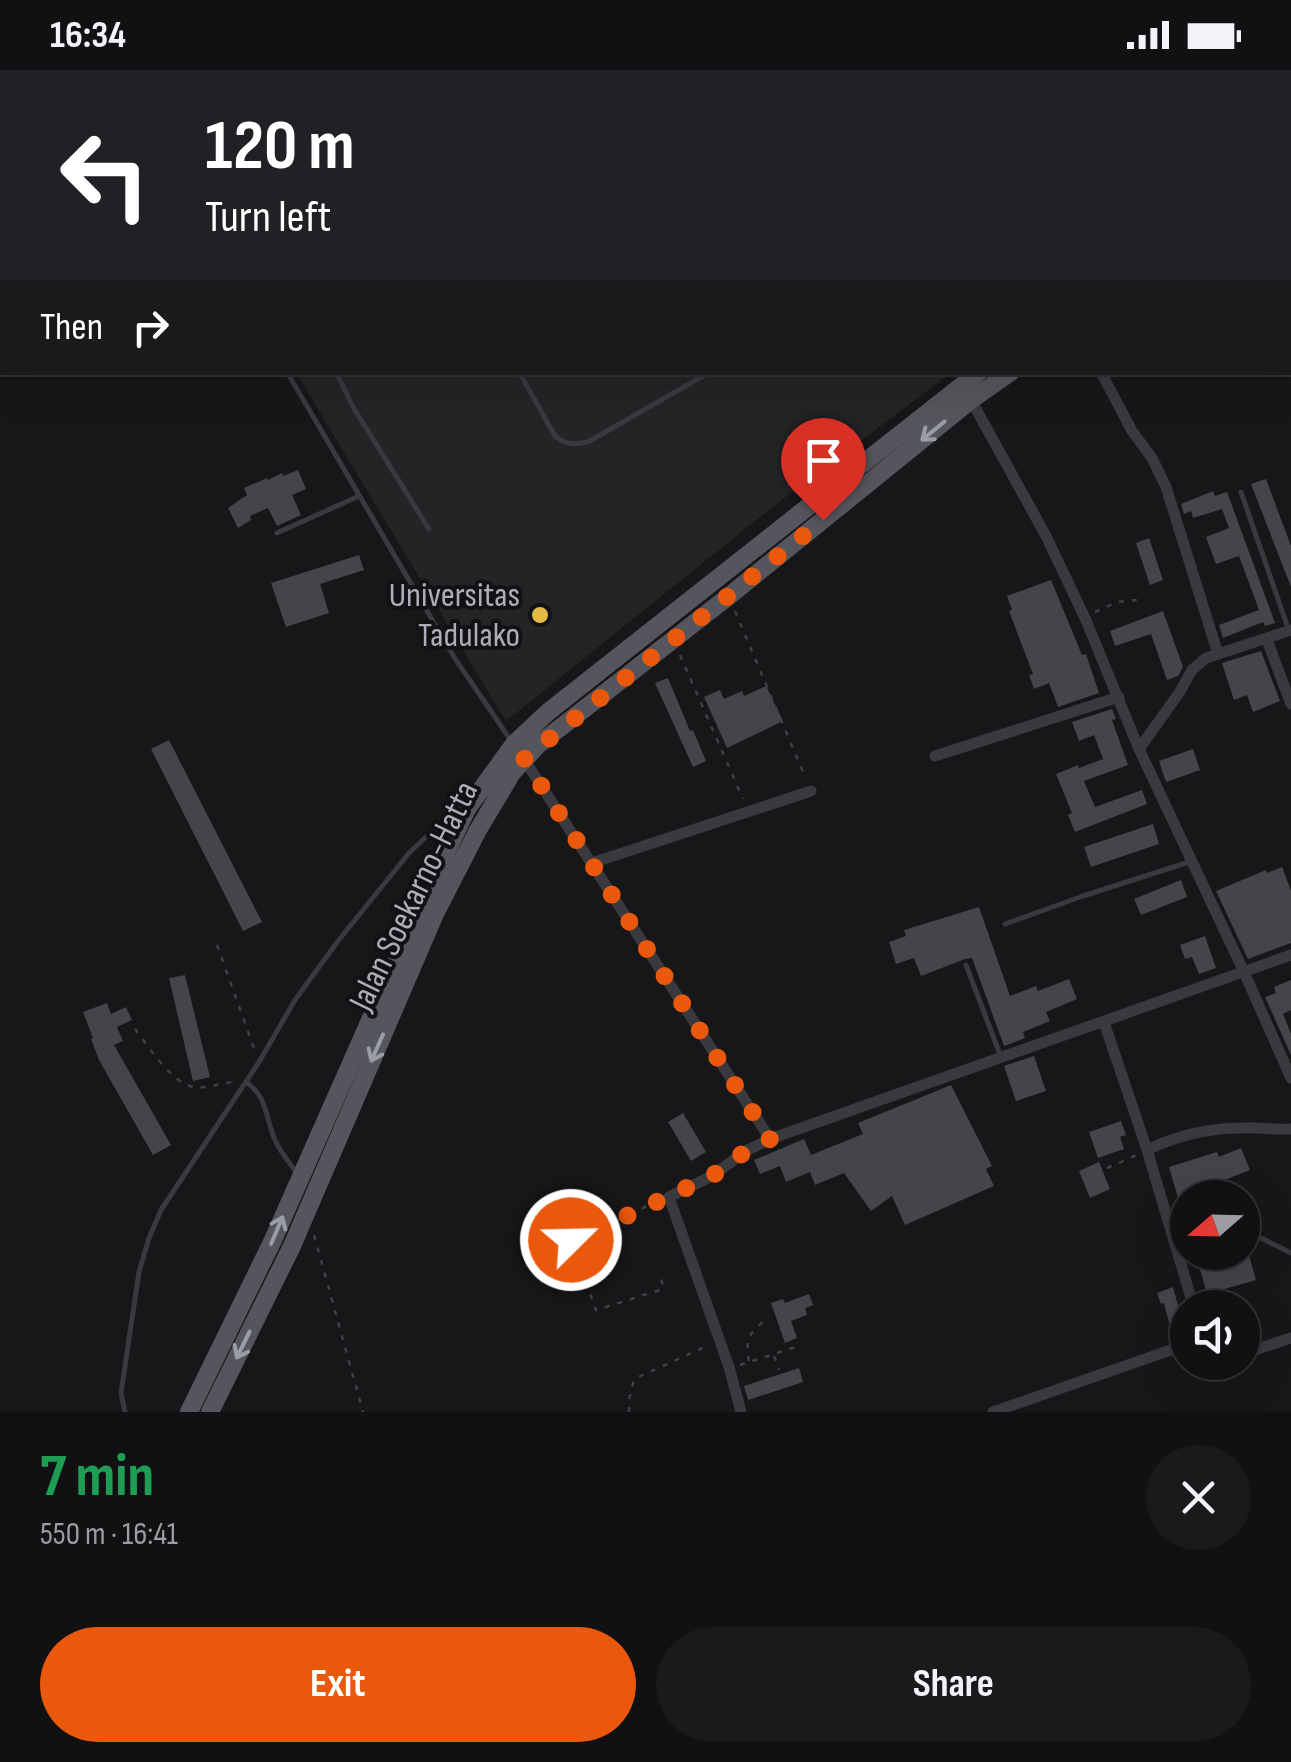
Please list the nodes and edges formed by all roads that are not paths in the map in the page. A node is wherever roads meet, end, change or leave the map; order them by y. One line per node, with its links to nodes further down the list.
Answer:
1 (289, 375): 10 (lane)
2 (337, 375): 11 (lane)
3 (521, 375): 4 (lane)
4 (705, 375)
5 (975, 375): 19 (main road, Jalan Soekarno-Hatta)
6 (1007, 375): 8 (main road, Jalan Soekarno-Hatta)
7 (1103, 375): 15 (street)
8 (971, 400): 16 (street); 19 (main road, Jalan Soekarno-Hatta, one-way to 19)
9 (1241, 492): 13 (lane)
10 (359, 496): 12 (lane); 19 (lane)
11 (429, 529)
12 (277, 533)
13 (1290, 631): 14 (street)
14 (1267, 640): 15 (street); 17 (street)
15 (1218, 654): 18 (street)
16 (1120, 697): 18 (street); 20 (street)
17 (1291, 704)
18 (1139, 749): 23 (street)
19 (519, 751): 22 (main road, Jalan Soekarno-Hatta); 24 (street); 37 (main road, Jalan Soekarno-Hatta, one-way to 37)
20 (935, 756)
21 (811, 790): 24 (street)
22 (468, 808): 32 (lane); 36 (main road, Jalan Soekarno-Hatta)
23 (1192, 862): 25 (lane); 28 (street)
24 (592, 863): 34 (street)
25 (1005, 924)
26 (1291, 954): 28 (street)
27 (966, 965): 30 (lane)
28 (1244, 972): 29 (street); 31 (street)
29 (1104, 1022): 30 (street); 35 (street)
30 (1001, 1057): 34 (street)
31 (1291, 1078)
32 (246, 1082): 38 (lane); 45 (lane)
33 (1291, 1129): 35 (street)
34 (770, 1139): 48 (street)
35 (1147, 1150): 41 (street)
36 (308, 1158): 37 (main road); 38 (main road, Jalan Soekarno-Hatta)
37 (323, 1172): 47 (main road, Jalan Soekarno-Hatta, one-way to 47)
38 (299, 1177): 46 (main road, Jalan Soekarno-Hatta, one-way to 38)
39 (1261, 1238): 40 (lane)
40 (1291, 1252)
41 (1189, 1290)
42 (1291, 1338): 43 (street)
43 (1260, 1348)
44 (1170, 1350): 49 (street)
45 (125, 1412)
46 (190, 1412)
47 (210, 1412)
48 (741, 1412)
49 (993, 1412)

